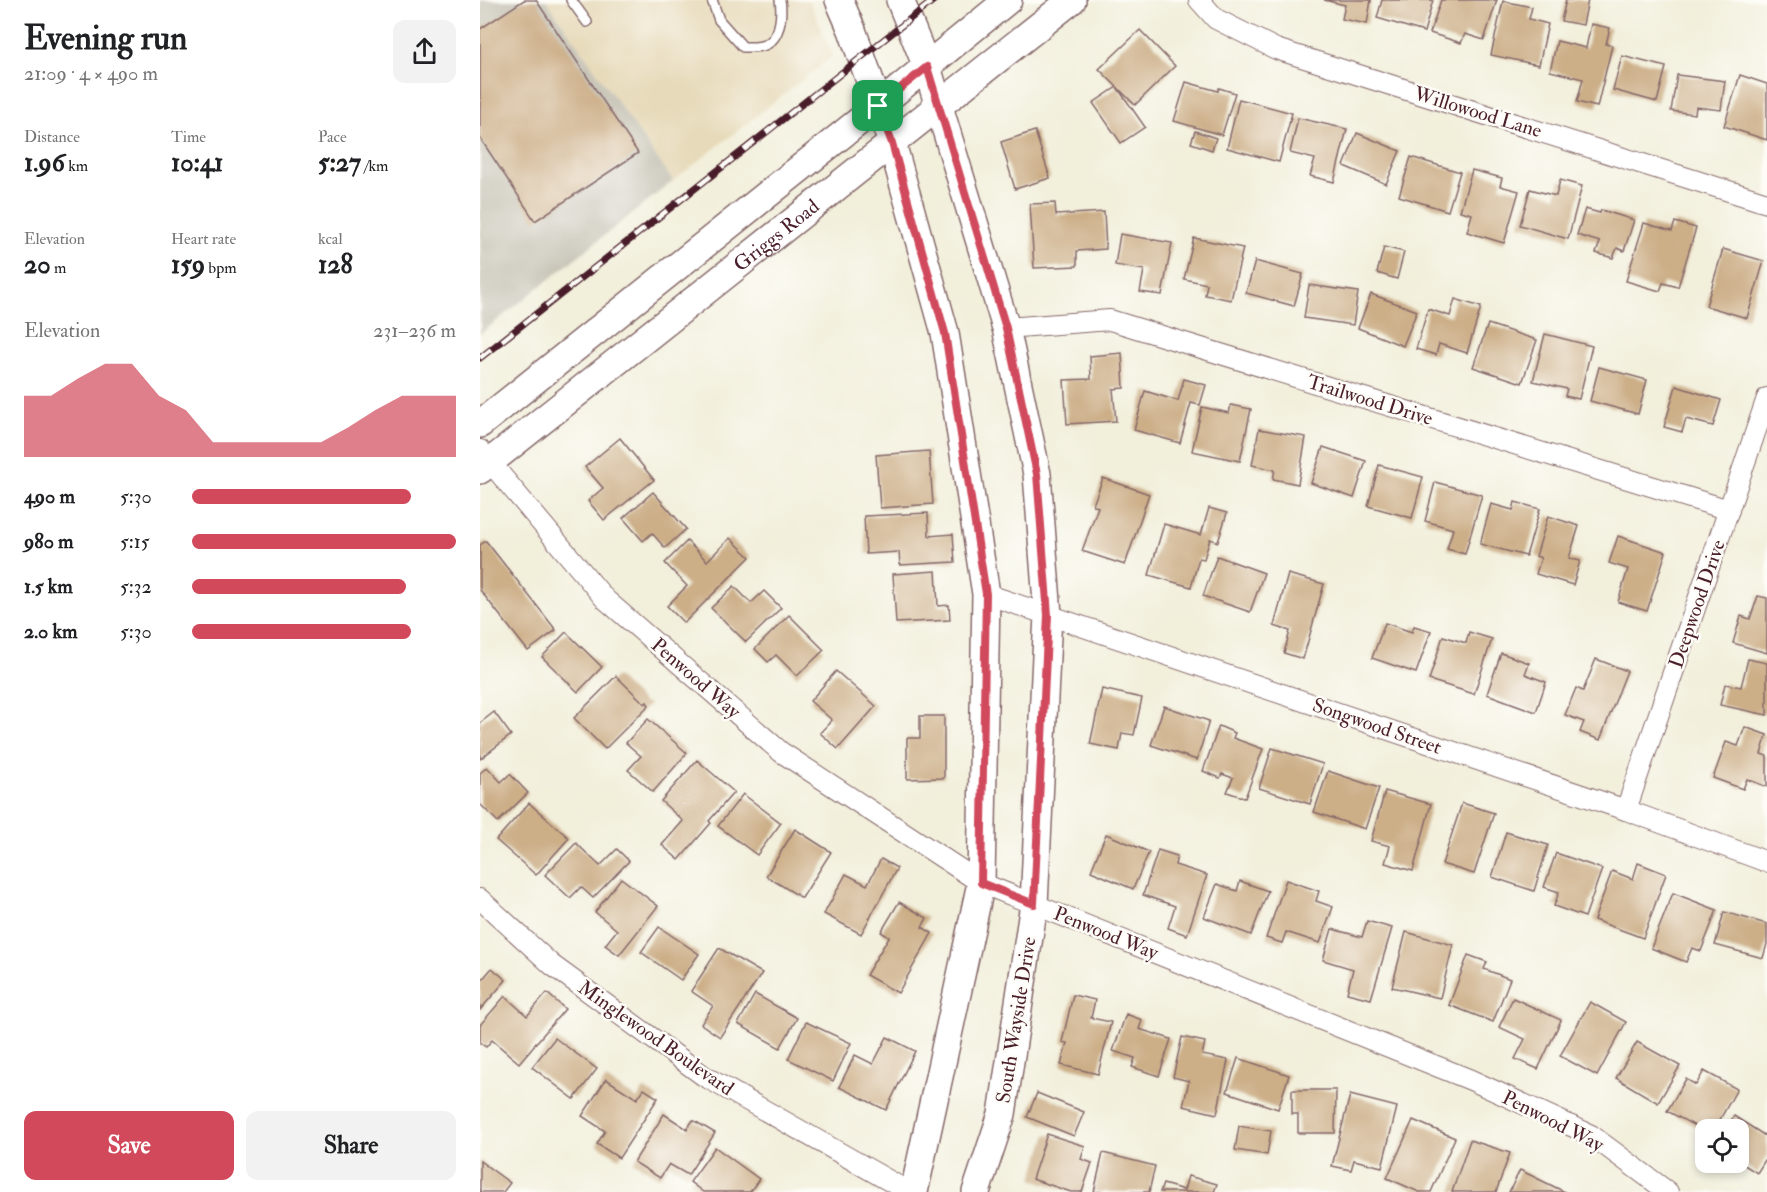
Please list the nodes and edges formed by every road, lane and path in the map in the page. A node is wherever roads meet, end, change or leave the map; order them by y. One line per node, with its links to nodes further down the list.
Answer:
1 (571, 0): 9 (lane)
2 (712, 0): 3 (lane)
3 (780, 0)
4 (839, 0): 11 (main road)
5 (900, 0): 10 (main road, South Wayside Drive)
6 (1008, 0): 10 (main road, Griggs Road)
7 (1072, 0): 12 (main road, Griggs Road)
8 (1199, 0): 14 (street, Willowood Lane)
9 (587, 22)
10 (927, 67): 11 (main road, Griggs Road); 12 (main road, South Wayside Drive)
11 (878, 106): 13 (main road); 17 (main road, Griggs Road)
12 (939, 107): 13 (main road, Griggs Road); 15 (main road, South Wayside Drive)
13 (892, 143): 18 (main road, Griggs Road); 20 (main road)
14 (1767, 203)
15 (1006, 328): 19 (street, Trailwood Drive); 21 (main road, South Wayside Drive)
16 (1767, 398): 19 (street, Deepwood Drive)
17 (480, 424)
18 (483, 461): 24 (street, Penwood Way)
19 (1729, 510): 22 (street, Deepwood Drive)
20 (986, 594): 21 (street, Songwood Street); 24 (main road)
21 (1048, 615): 22 (street, Songwood Street); 26 (main road, South Wayside Drive)
22 (1626, 810): 23 (street, Songwood Street)
23 (1767, 862)
24 (981, 883): 26 (street, Penwood Way); 28 (main road)
25 (480, 899): 27 (street, Minglewood Boulevard)
26 (1034, 904): 29 (main road, South Wayside Drive); 30 (street, Penwood Way)
27 (909, 1192)
28 (914, 1192)
29 (976, 1192)
30 (1668, 1192)

